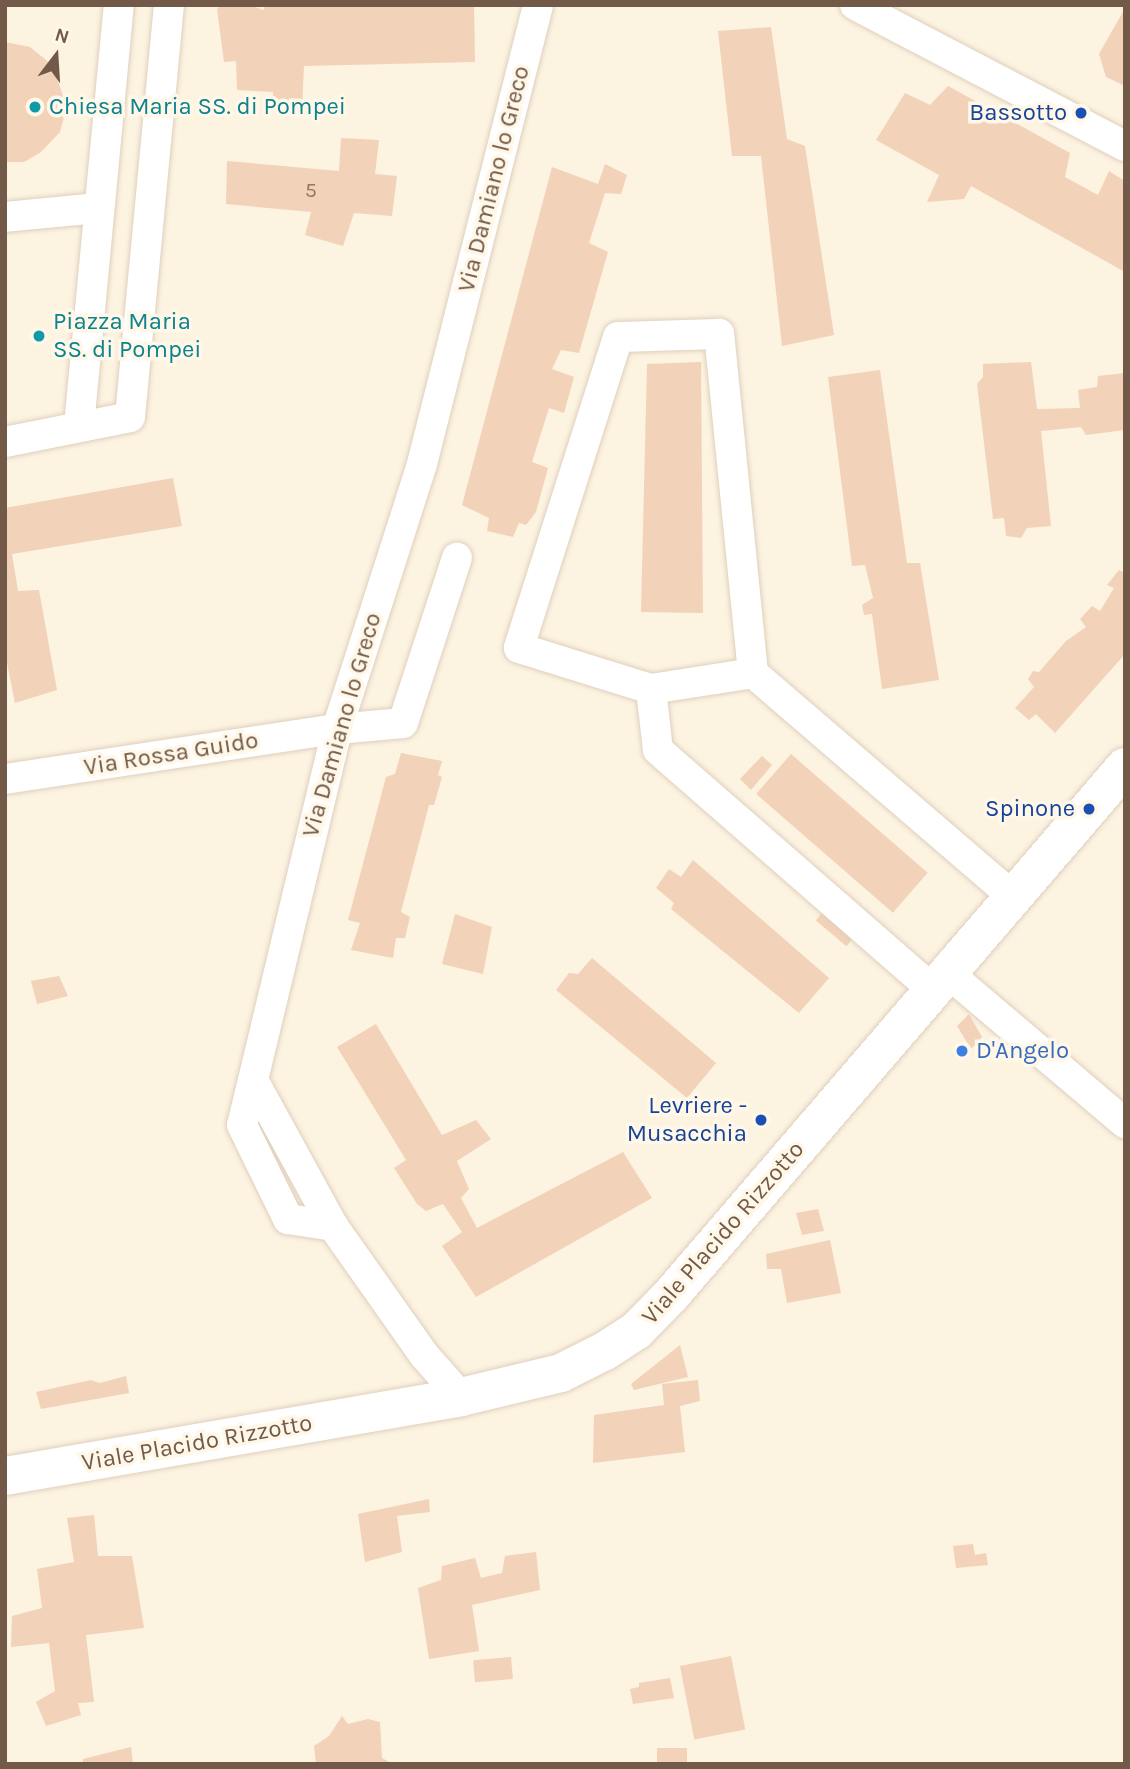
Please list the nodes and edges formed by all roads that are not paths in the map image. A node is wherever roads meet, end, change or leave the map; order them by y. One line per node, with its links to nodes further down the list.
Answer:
1 (118, 5): 6 (street)
2 (169, 5): 8 (street)
3 (538, 5): 13 (street, Via Damiano lo Greco)
4 (855, 5): 5 (street)
5 (1125, 146)
6 (99, 208): 7 (street); 8 (street)
7 (5, 217)
8 (79, 426): 9 (street)
9 (5, 442)
10 (457, 558): 13 (street, Via Rossa Guido)
11 (753, 673): 12 (street); 12 (street); 16 (street)
12 (651, 689): 17 (street)
13 (337, 729): 15 (street, Via Rossa Guido); 19 (street, Via Damiano lo Greco)
14 (1125, 767): 16 (street, Viale Placido Rizzotto)
15 (5, 779)
16 (1013, 897): 17 (street, Viale Placido Rizzotto)
17 (941, 982): 18 (street); 19 (street, Viale Placido Rizzotto)
18 (1125, 1123)
19 (461, 1397): 20 (street, Viale Placido Rizzotto)
20 (5, 1476)

